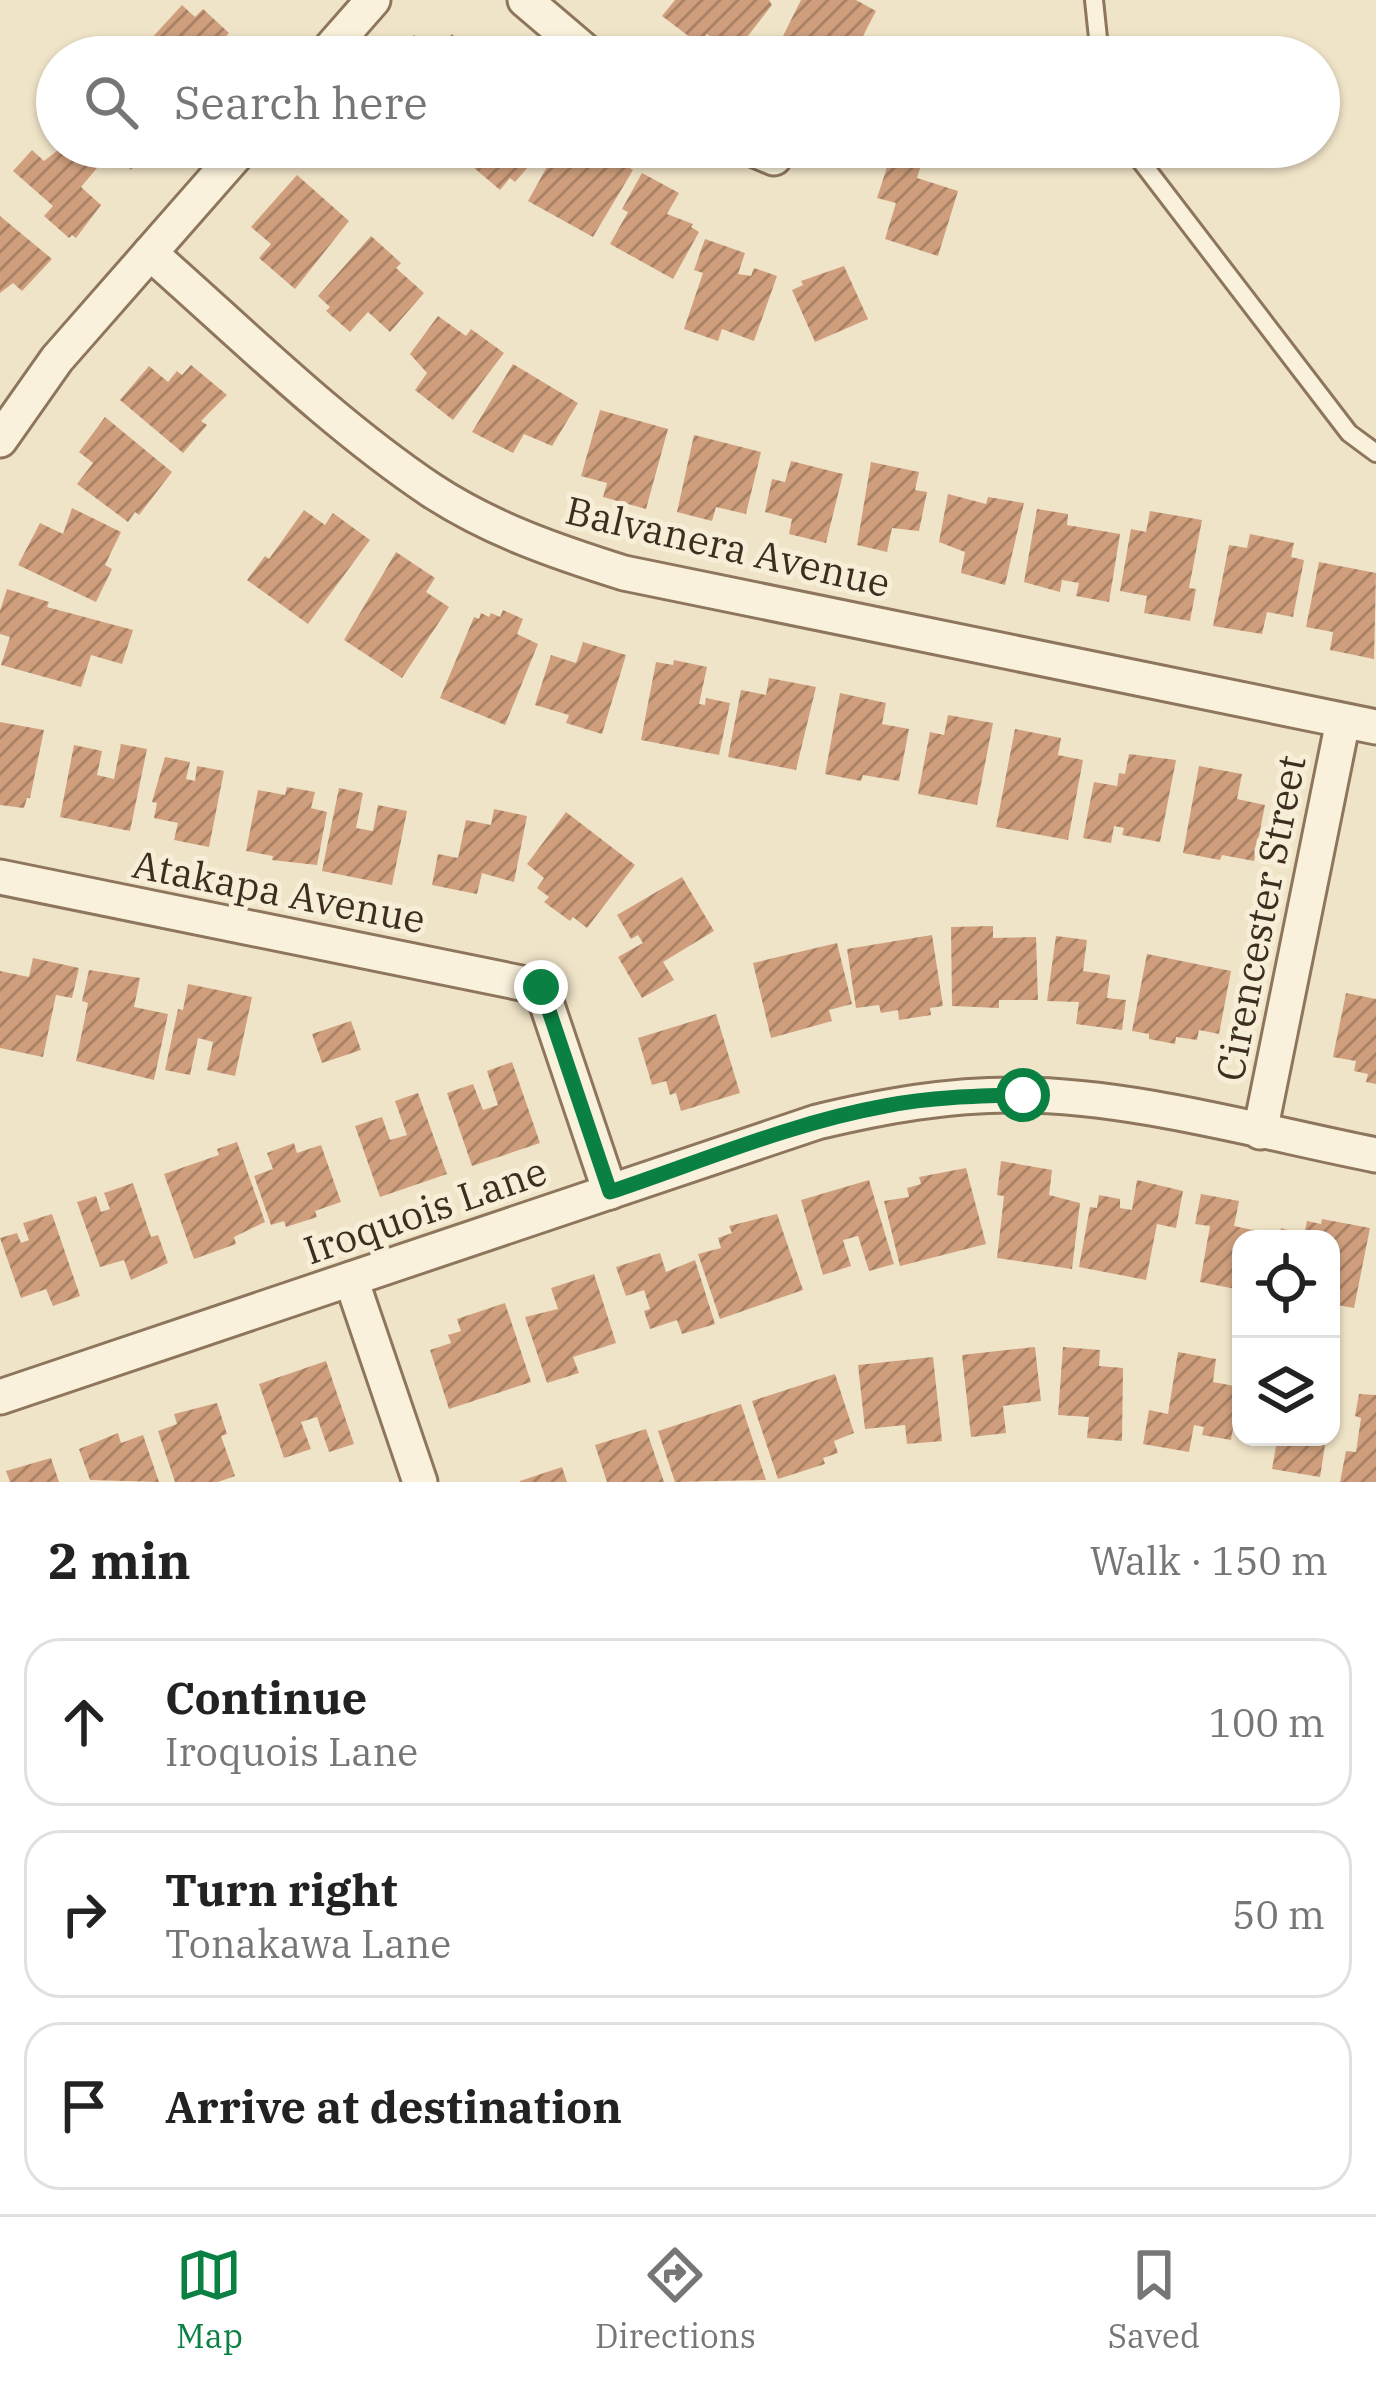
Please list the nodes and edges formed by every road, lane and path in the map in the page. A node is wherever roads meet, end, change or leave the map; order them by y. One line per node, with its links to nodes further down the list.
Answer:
1 (373, 0): 4 (street)
2 (525, 0): 5 (street)
3 (1094, 0): 6 (lane)
4 (341, 36)
5 (567, 36)
6 (1098, 36)
7 (225, 168): 9 (street)
8 (1146, 168): 11 (lane)
9 (150, 253): 10 (street); 12 (street, Balvanera Avenue)
10 (0, 440)
11 (1376, 453)
12 (1359, 724): 14 (street, Cirencester Street)
13 (0, 877): 16 (street, Atakapa Avenue)
14 (1259, 1132): 15 (street, Iroquois Lane); 16 (street, Iroquois Lane)
15 (1376, 1156)
16 (610, 1192): 17 (street, Iroquois Lane)
17 (351, 1279): 18 (street, Iroquois Lane); 19 (street)
18 (0, 1397)
19 (420, 1482)

